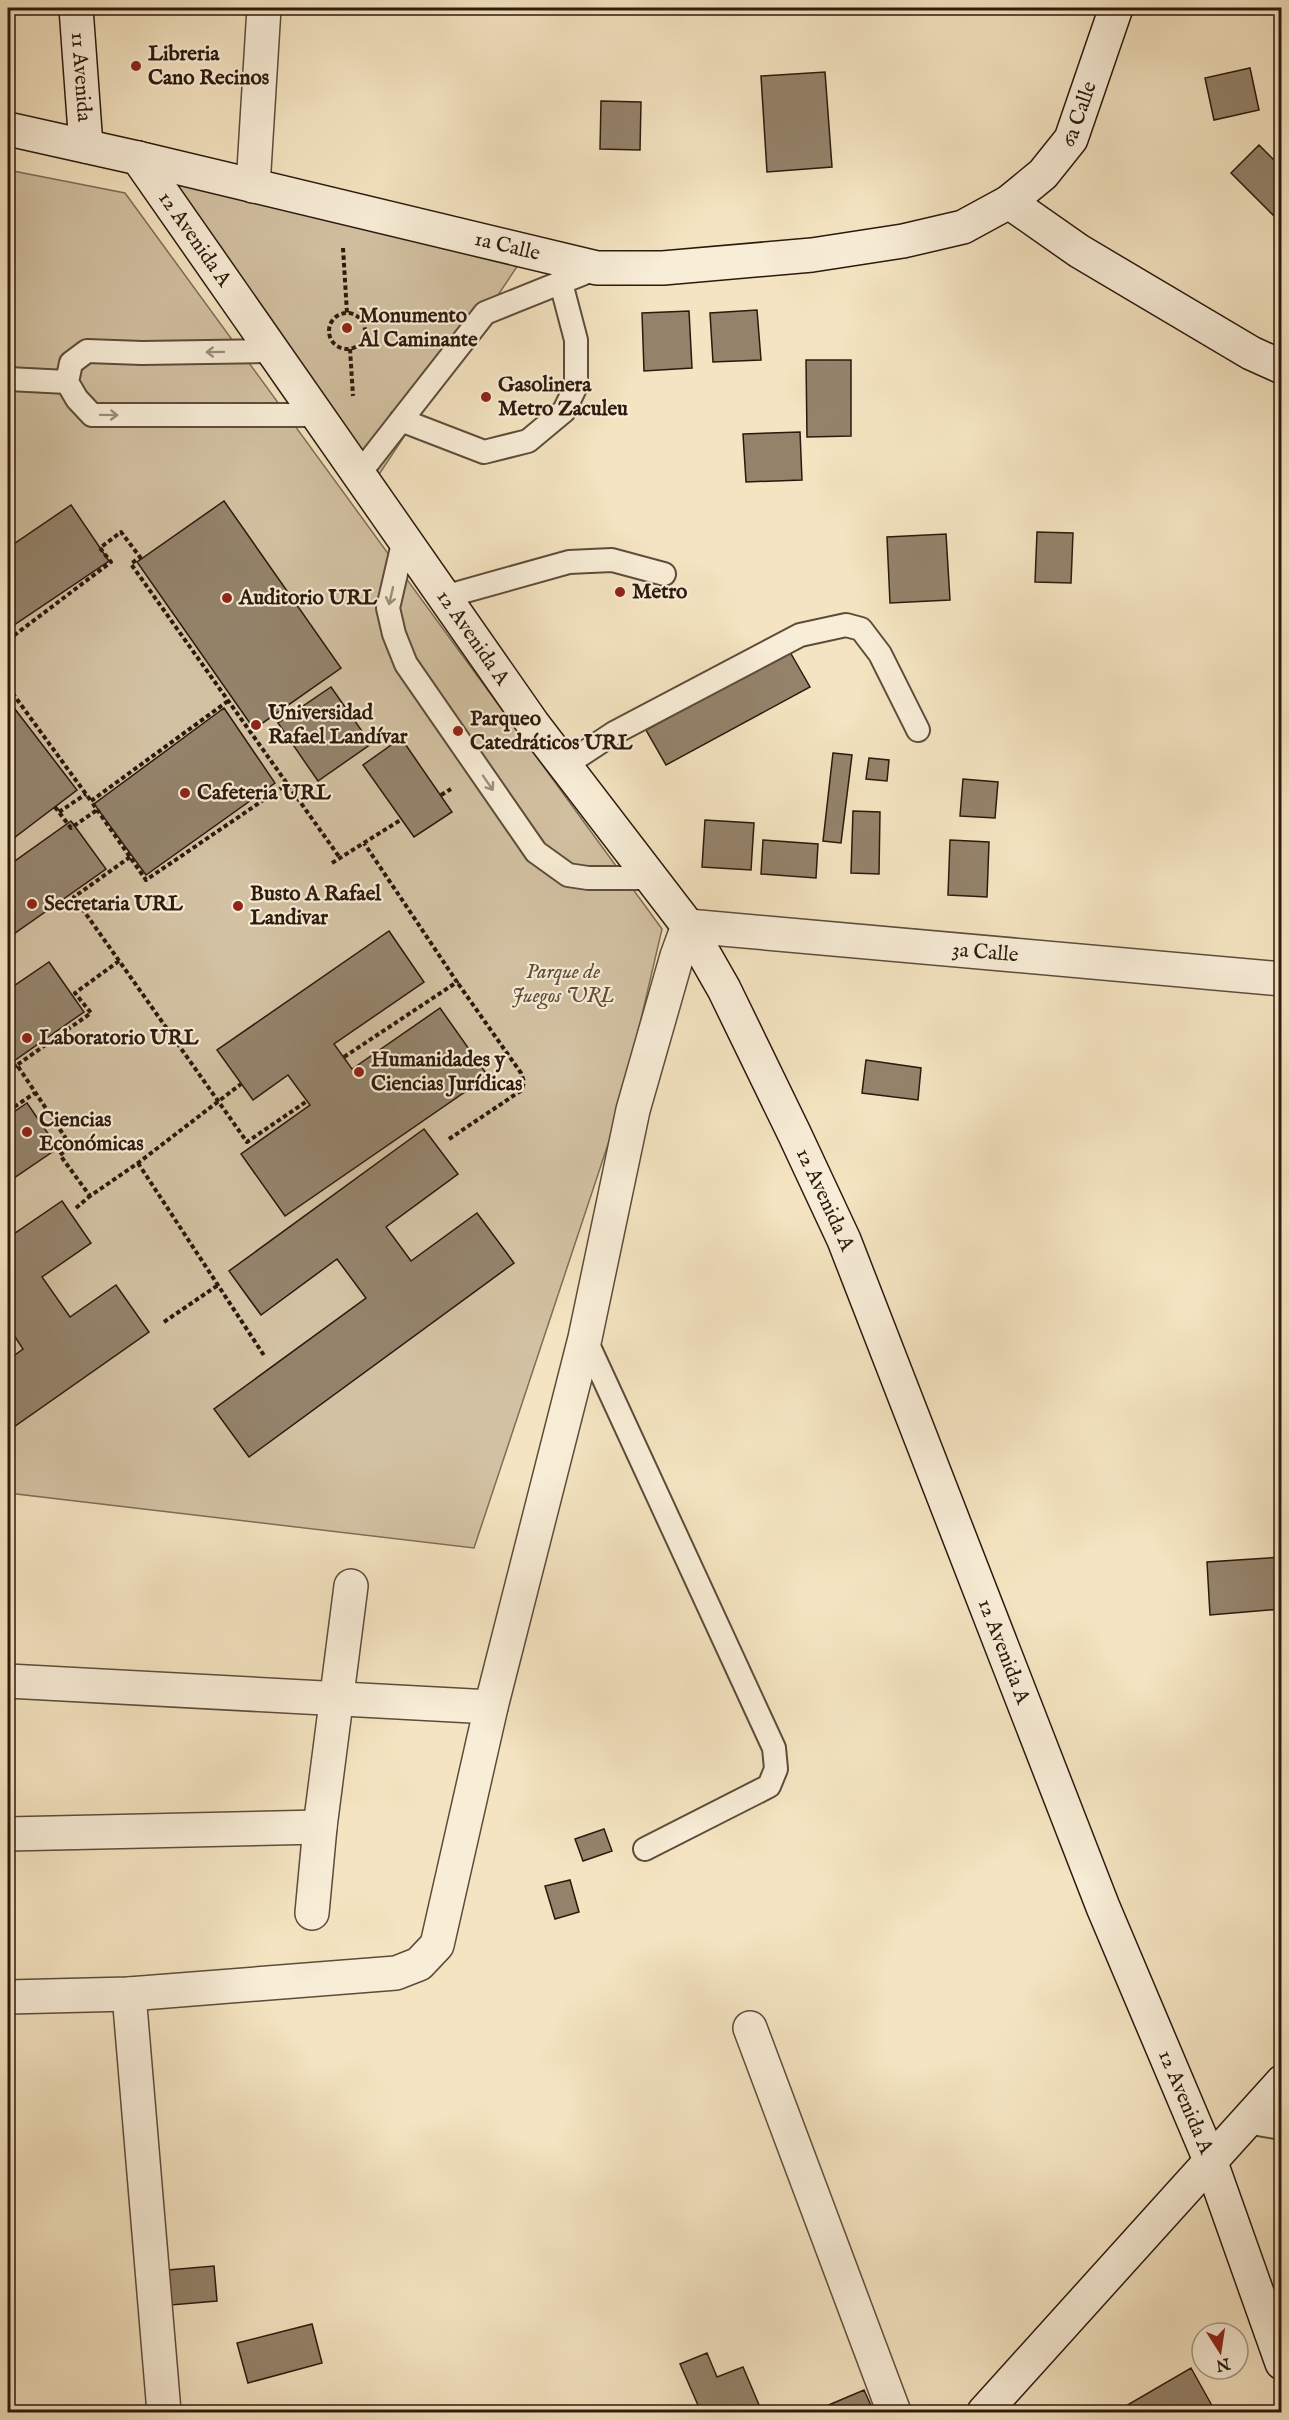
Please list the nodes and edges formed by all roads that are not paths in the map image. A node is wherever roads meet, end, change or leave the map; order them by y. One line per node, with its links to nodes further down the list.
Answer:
1 (76, 8): 5 (street, 11 Avenida)
2 (264, 8): 7 (street)
3 (1116, 8): 8 (street, 6a Calle)
4 (8, 129): 5 (street, 1a Calle)
5 (86, 146): 6 (street, 1a Calle)
6 (138, 158): 7 (street, 1a Calle); 11 (street, 12 Avenida A)
7 (253, 186): 9 (street, 1a Calle)
8 (1009, 202): 9 (street, 1a Calle); 12 (street)
9 (597, 268): 10 (lane)
10 (561, 283): 16 (lane); 16 (lane)
11 (273, 351): 14 (lane, one-way to 14); 15 (street, 12 Avenida A)
12 (1281, 367)
13 (8, 379): 14 (lane)
14 (67, 382): 15 (lane, one-way to 15)
15 (317, 415): 17 (street, 12 Avenida A)
16 (401, 420): 17 (lane)
17 (359, 474): 18 (street, 12 Avenida A)
18 (404, 539): 20 (street, 12 Avenida A); 23 (lane, one-way to 23)
19 (664, 574): 20 (lane)
20 (444, 597): 22 (street, 12 Avenida A)
21 (918, 730): 22 (lane)
22 (564, 766): 23 (street, 12 Avenida A)
23 (652, 878): 24 (street, 12 Avenida A)
24 (688, 926): 25 (street, 3a Calle); 26 (street); 41 (street, 12 Avenida A)
25 (1281, 980)
26 (585, 1338): 30 (street); 33 (lane)
27 (351, 1586): 29 (street)
28 (8, 1682): 29 (street)
29 (336, 1697): 30 (street); 31 (street)
30 (491, 1707): 35 (street)
31 (320, 1827): 32 (street); 34 (street)
32 (8, 1834)
33 (645, 1849)
34 (312, 1913)
35 (129, 1994): 36 (street); 43 (street)
36 (8, 1997)
37 (750, 2028): 44 (street)
38 (1281, 2082): 39 (street)
39 (1245, 2122): 40 (lane); 41 (street)
40 (1281, 2128)
41 (1210, 2160): 42 (street, 12 Avenida A); 45 (street)
42 (1281, 2363)
43 (164, 2412)
44 (894, 2412)
45 (984, 2412)

